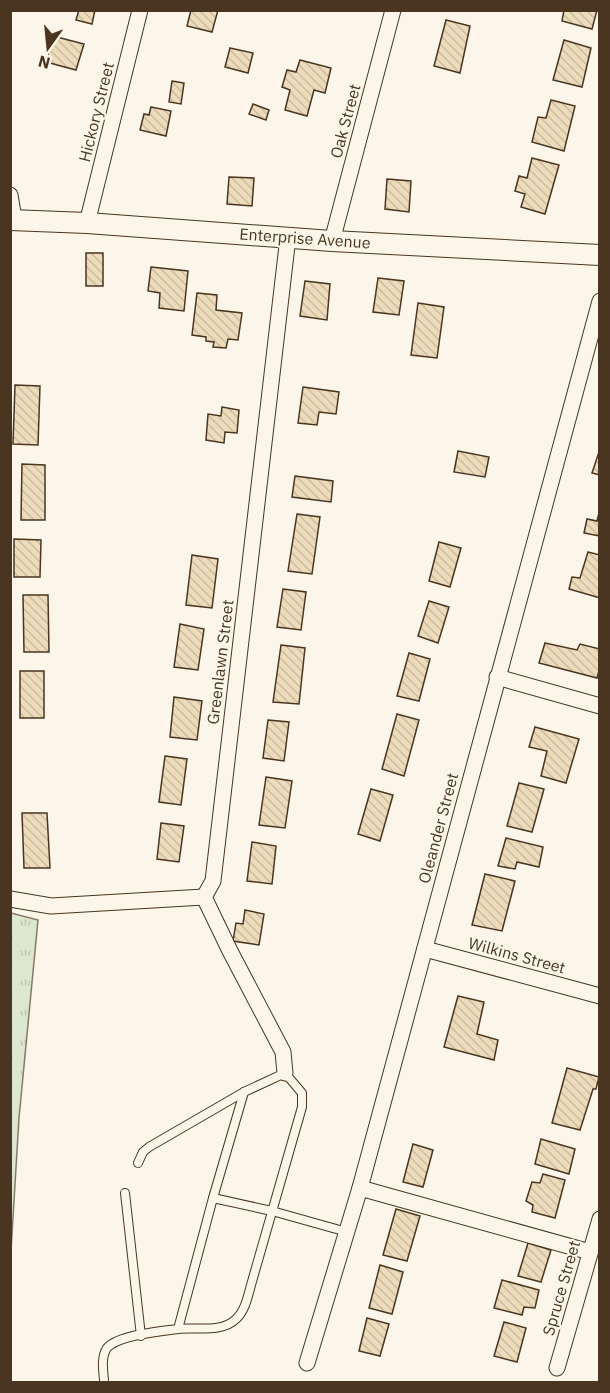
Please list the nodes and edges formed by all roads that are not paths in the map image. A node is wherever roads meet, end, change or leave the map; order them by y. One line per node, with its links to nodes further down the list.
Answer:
1 (141, 10): 5 (street, Hickory Street)
2 (393, 10): 7 (street, Oak Street)
3 (10, 195): 4 (street)
4 (12, 220): 5 (street, Enterprise Avenue)
5 (87, 223): 6 (street, Enterprise Avenue)
6 (288, 237): 7 (street, Enterprise Avenue); 12 (street, Greenlawn Street)
7 (332, 241): 8 (street, Enterprise Avenue)
8 (599, 255)
9 (600, 302): 10 (street, Oleander Street)
10 (497, 678): 11 (street); 14 (street, Oleander Street)
11 (600, 706)
12 (204, 897): 13 (street); 16 (street)
13 (10, 899)
14 (425, 949): 15 (street, Wilkins Street); 19 (street, Oleander Street)
15 (600, 996)
16 (285, 1073): 17 (lane); 22 (lane)
17 (244, 1092): 18 (lane); 21 (lane)
18 (138, 1163)
19 (360, 1188): 24 (street, Oleander Street); 25 (street)
20 (125, 1192): 27 (lane)
21 (213, 1198): 22 (lane); 26 (lane)
22 (272, 1211): 24 (lane); 26 (lane)
23 (600, 1219): 25 (street, Spruce Street)
24 (347, 1232): 28 (street, Oleander Street)
25 (590, 1252): 29 (street, Spruce Street)
26 (178, 1329): 27 (lane)
27 (141, 1336): 30 (lane)
28 (307, 1363)
29 (557, 1368)
30 (104, 1380)

